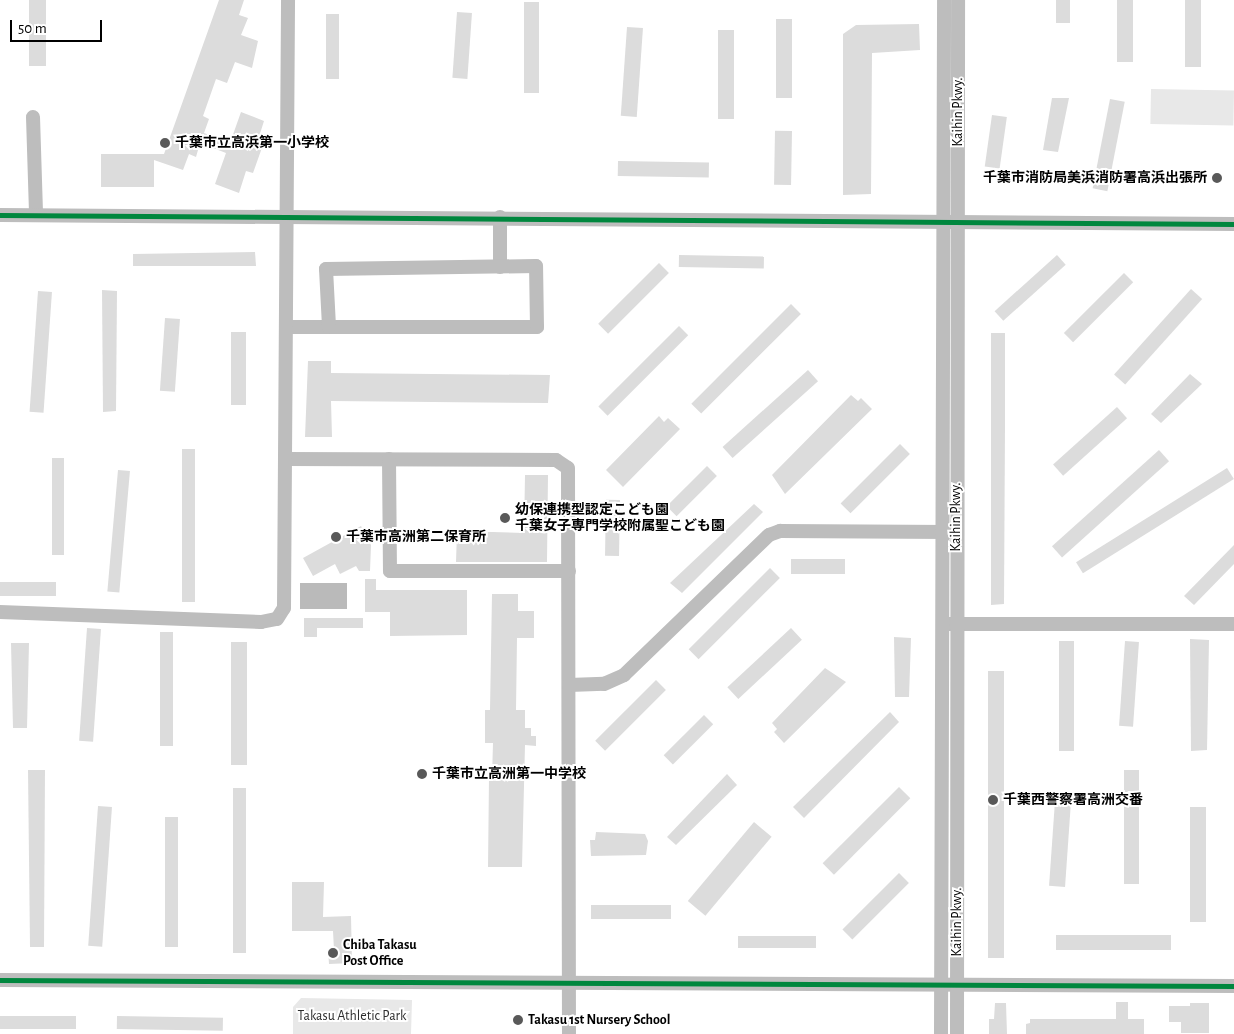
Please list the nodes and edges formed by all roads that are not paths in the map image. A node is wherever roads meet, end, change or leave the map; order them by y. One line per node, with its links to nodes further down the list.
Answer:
1 (288, 0): 7 (street)
2 (944, 0): 9 (street, Kaihin Pkwy.)
3 (958, 0): 10 (street, Kaihin Pkwy.)
4 (33, 117): 6 (street)
5 (0, 215): 6 (street)
6 (36, 215): 7 (street)
7 (287, 216): 8 (street); 13 (street)
8 (500, 217): 9 (street); 12 (street)
9 (943, 220): 10 (street); 18 (street, Kaihin Pkwy.)
10 (958, 220): 11 (street); 17 (street, Kaihin Pkwy.)
11 (1234, 224)
12 (500, 266): 14 (street); 14 (street)
13 (286, 327): 14 (street); 15 (street)
14 (329, 327)
15 (285, 459): 16 (street); 20 (street)
16 (389, 459): 19 (street); 19 (street)
17 (956, 531): 18 (street); 21 (street, Kaihin Pkwy.)
18 (942, 532): 22 (street, Kaihin Pkwy.); 24 (street)
19 (569, 571): 24 (street)
20 (0, 612)
21 (955, 623): 22 (street); 23 (street); 28 (street, Kaihin Pkwy.)
22 (941, 624): 27 (street, Kaihin Pkwy.)
23 (1234, 624)
24 (569, 685): 26 (street)
25 (0, 980): 26 (street)
26 (569, 983): 27 (street); 30 (street)
27 (942, 985): 28 (street); 31 (street, Kaihin Pkwy.)
28 (957, 985): 29 (street); 32 (street, Kaihin Pkwy.)
29 (1234, 986)
30 (569, 1034)
31 (941, 1034)
32 (957, 1034)

